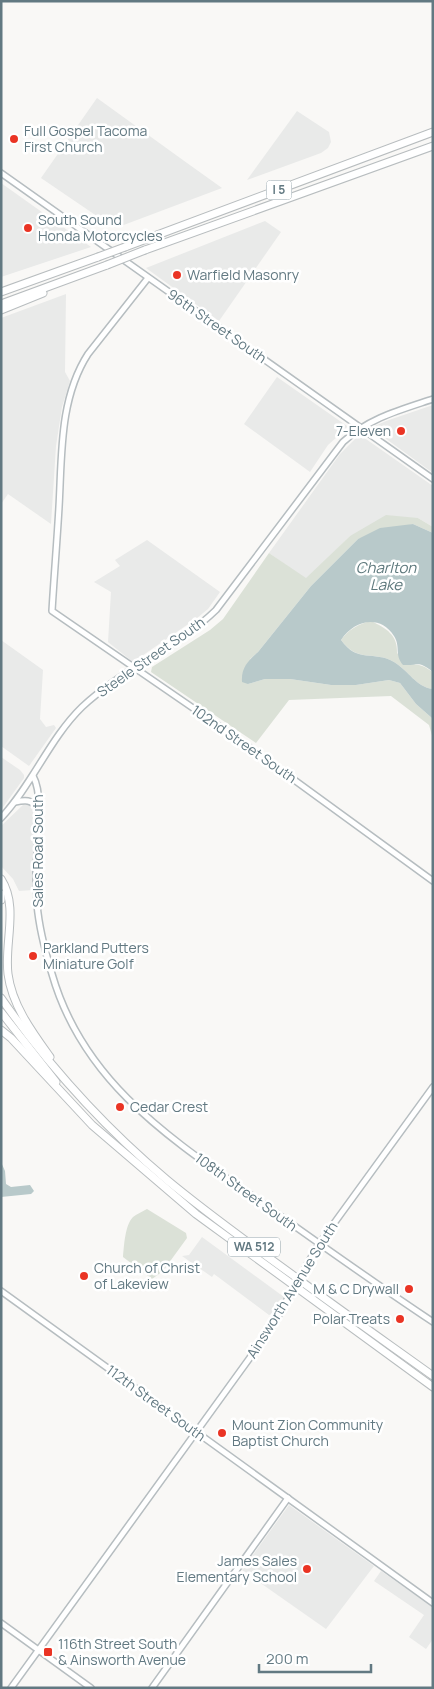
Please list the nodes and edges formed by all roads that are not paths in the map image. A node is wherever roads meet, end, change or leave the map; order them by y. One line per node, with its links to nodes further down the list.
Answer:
1 (433, 132): 6 (highway, I 5, bridge)
2 (433, 146): 4 (highway, I 5, bridge)
3 (1, 173): 5 (street, 96th Street South)
4 (98, 268): 7 (highway, I 5); 8 (highway)
5 (148, 278): 10 (street, 96th Street South); 12 (street, 102nd Street South)
6 (1, 291)
7 (1, 304)
8 (1, 310)
9 (433, 399): 10 (street, Steele Street South)
10 (360, 428): 11 (street, 96th Street South); 12 (street, Steele Street South)
11 (433, 479)
12 (134, 669): 13 (street, Steele Street South); 18 (street, 102nd Street South)
13 (32, 776): 14 (street, Steele Street South); 15 (street, Sales Road South)
14 (14, 802): 15 (street); 16 (street, Steele Street South)
15 (38, 810): 25 (street, Sales Road South)
16 (1, 818)
17 (1, 879): 24 (highway)
18 (433, 881)
19 (1, 894): 20 (highway)
20 (1, 900)
21 (1, 998): 24 (highway, WA 512)
22 (1, 1012): 27 (highway, WA 512)
23 (1, 1030): 27 (highway)
24 (66, 1080): 31 (highway, WA 512)
25 (116, 1087): 28 (street, 108th Street South)
26 (433, 1087): 28 (street, Ainsworth Avenue South)
27 (120, 1149): 32 (highway, WA 512)
28 (319, 1244): 30 (street, 108th Street South); 33 (street, Ainsworth Avenue South, bridge)
29 (1, 1291): 33 (street, 112th Street South)
30 (433, 1322)
31 (433, 1376)
32 (433, 1387)
33 (196, 1432): 34 (street, 112th Street South); 37 (street, Ainsworth Avenue South)
34 (288, 1498): 35 (street, 112th Street South); 40 (street)
35 (433, 1603)
36 (1, 1623): 37 (street)
37 (39, 1650): 38 (street, Ainsworth Avenue South); 39 (street)
38 (11, 1688)
39 (91, 1688)
40 (152, 1688)

